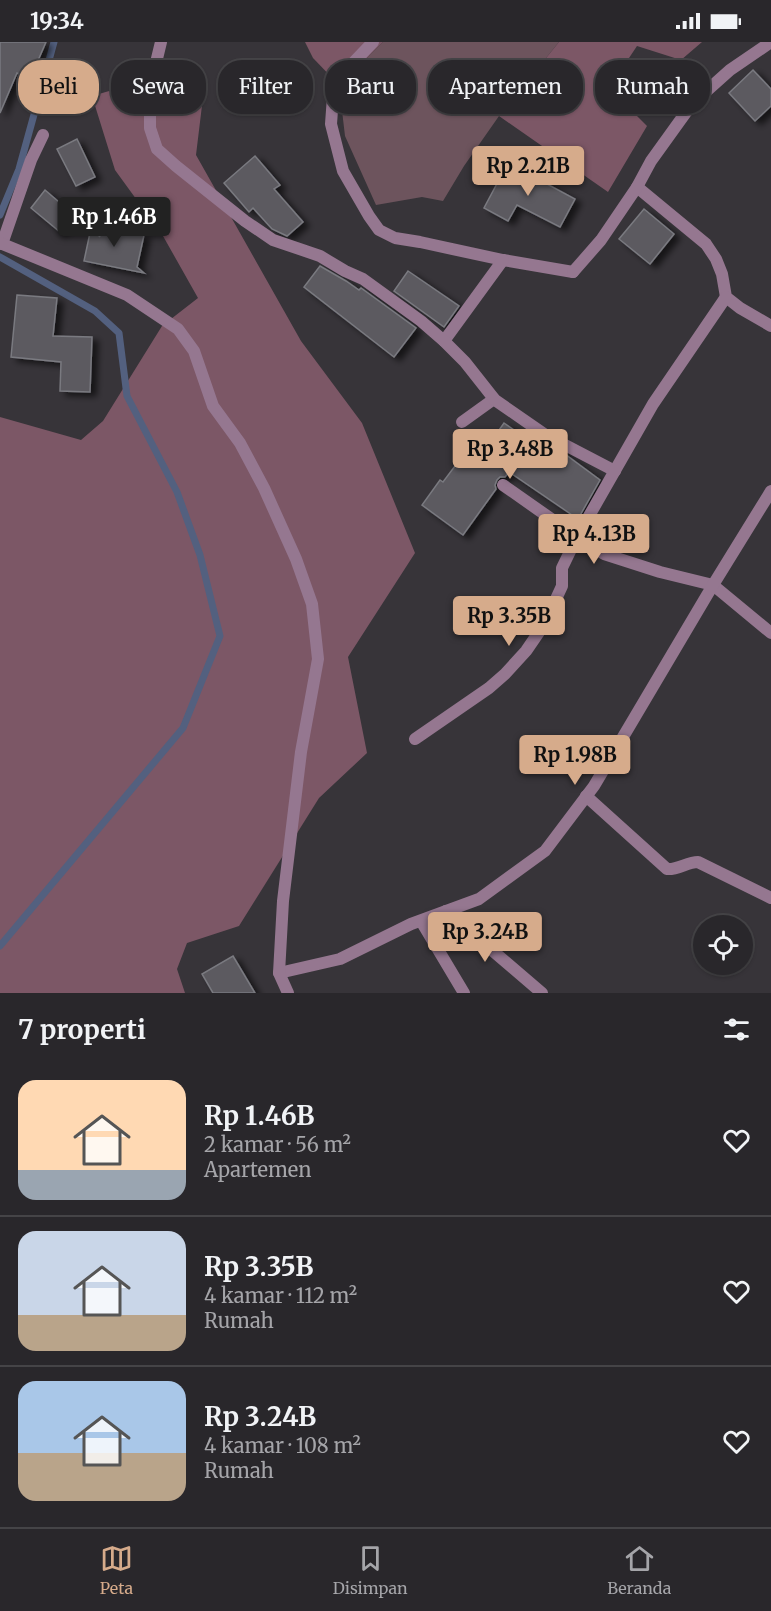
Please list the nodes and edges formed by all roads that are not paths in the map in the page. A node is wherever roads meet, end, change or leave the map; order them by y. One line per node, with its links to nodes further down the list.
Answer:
1 (161, 42): 10 (street)
2 (373, 42): 7 (street)
3 (771, 42): 5 (street)
4 (43, 135): 6 (street)
5 (637, 187): 7 (street); 8 (street)
6 (1, 243): 24 (street)
7 (503, 260): 10 (street)
8 (726, 297): 9 (street); 13 (street)
9 (771, 326)
10 (444, 341): 11 (street)
11 (494, 399): 12 (street); 13 (street)
12 (462, 422)
13 (615, 471): 16 (street)
14 (503, 485): 16 (street)
15 (771, 491): 17 (street)
16 (577, 537): 17 (street); 19 (street)
17 (713, 585): 18 (street); 20 (street)
18 (771, 633)
19 (415, 739)
20 (586, 796): 21 (street); 22 (street)
21 (771, 898)
22 (446, 911): 23 (street); 27 (street)
23 (421, 921): 24 (street); 26 (street)
24 (279, 973): 25 (street)
25 (288, 993)
26 (464, 993)
27 (542, 993)

